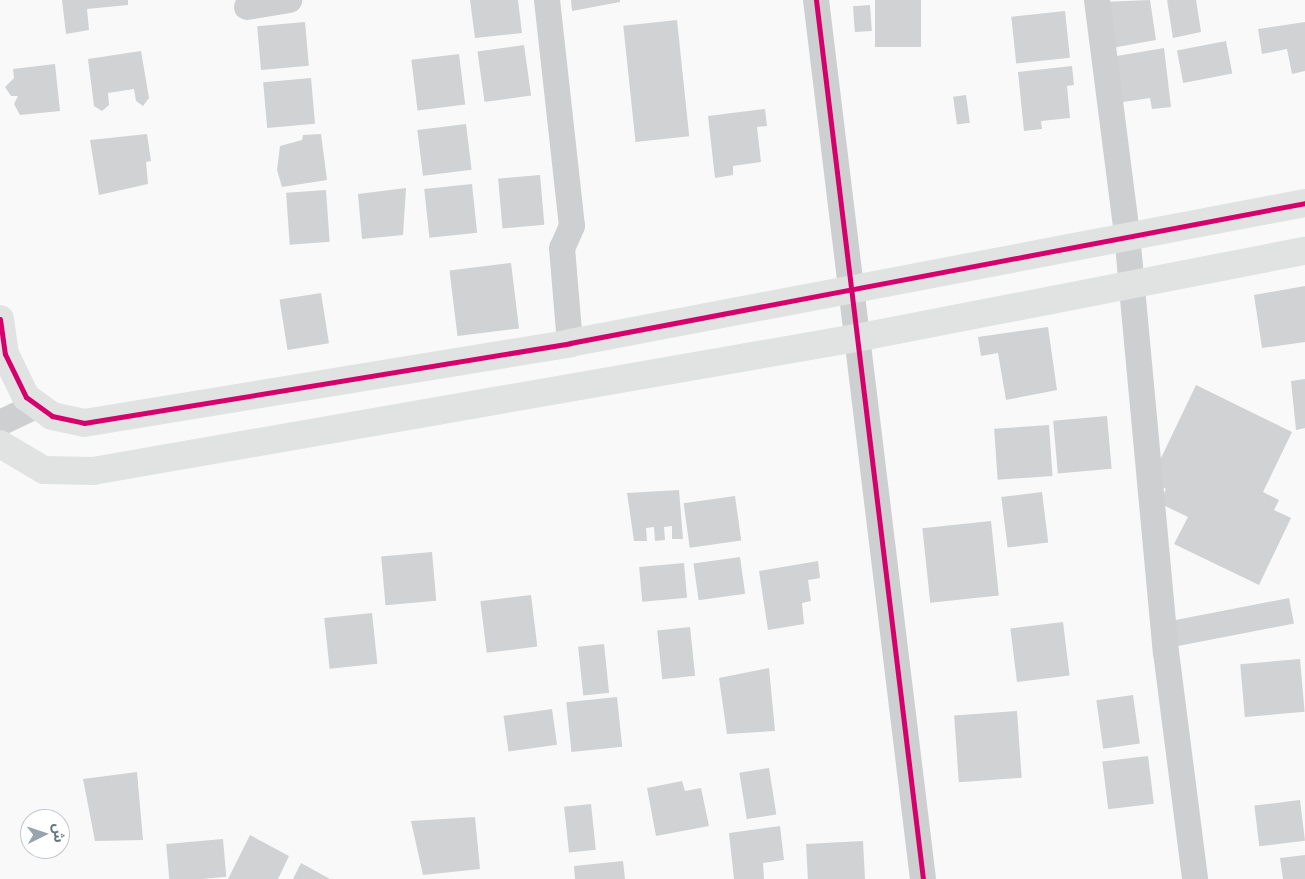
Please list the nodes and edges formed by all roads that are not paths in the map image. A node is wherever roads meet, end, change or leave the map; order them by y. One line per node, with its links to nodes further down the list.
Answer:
1 (289, 0): 5 (street)
2 (547, 0): 13 (street)
3 (816, 0): 10 (street)
4 (1097, 0): 7 (street)
5 (247, 7)
6 (1305, 203): 7 (street)
7 (1127, 234): 9 (street); 10 (street)
8 (1305, 251): 9 (street)
9 (1130, 283): 12 (street); 18 (street)
10 (850, 290): 12 (street); 13 (street)
11 (0, 319): 14 (street)
12 (856, 338): 16 (street); 17 (street)
13 (570, 343): 14 (street)
14 (38, 405): 15 (street)
15 (0, 423)
16 (0, 444)
17 (923, 879)
18 (1195, 879)

